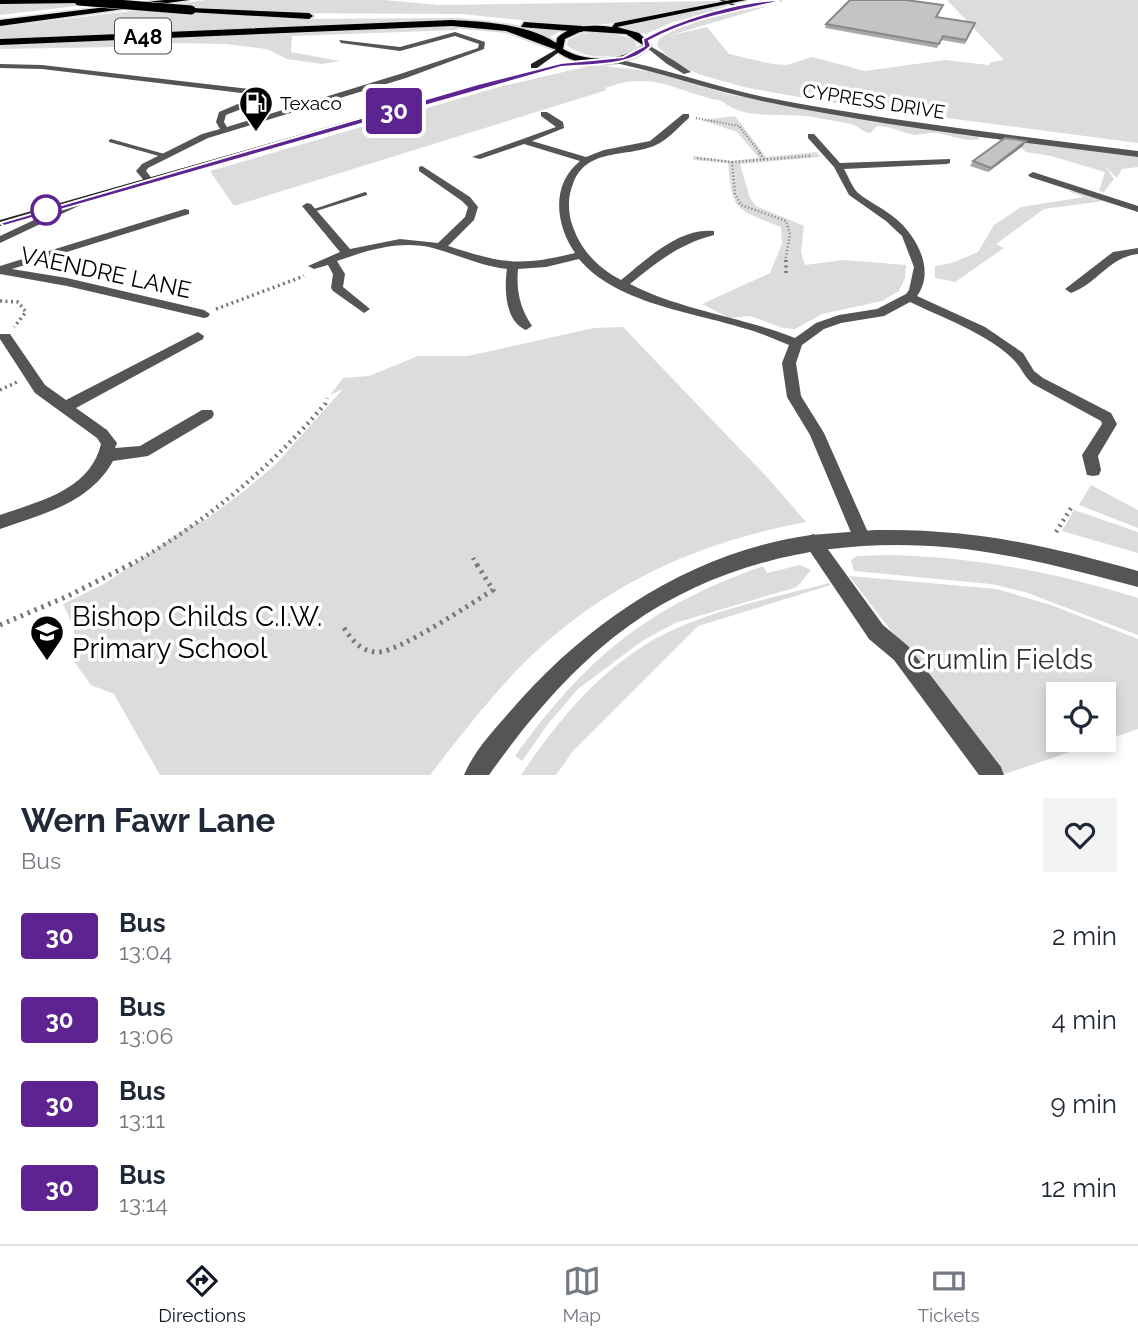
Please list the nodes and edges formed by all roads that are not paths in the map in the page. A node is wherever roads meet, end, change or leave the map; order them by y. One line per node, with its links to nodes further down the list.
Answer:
1 (155, 0): 10 (highway)
2 (186, 0): 10 (highway)
3 (777, 0): 7 (main road)
4 (79, 1): 5 (highway, A48); 8 (highway, A48, bridge)
5 (0, 2)
6 (725, 2): 7 (main road); 12 (main road)
7 (741, 4): 11 (main road)
8 (316, 16)
9 (361, 16): 13 (highway)
10 (0, 21)
11 (681, 22)
12 (595, 28): 13 (main road); 15 (main road)
13 (582, 29): 17 (main road)
14 (341, 41): 23 (street)
15 (648, 41): 18 (main road); 27 (street, CYPRESS DRIVE)
16 (0, 42): 17 (highway, A48)
17 (558, 48): 18 (main road); 20 (main road)
18 (604, 60): 20 (main road); 28 (street, CYPRESS DRIVE)
19 (0, 66): 23 (street)
20 (481, 86): 37 (main road)
21 (544, 114): 26 (street)
22 (686, 117): 31 (street)
23 (225, 130): 29 (street)
24 (811, 136): 33 (street)
25 (111, 141): 29 (lane)
26 (527, 142): 30 (street); 31 (street)
27 (1138, 146)
28 (1138, 154)
29 (166, 156): 37 (street)
30 (477, 157)
31 (586, 160): 52 (street)
32 (947, 161): 33 (street)
33 (838, 166): 59 (street)
34 (422, 169): 35 (street)
35 (432, 176): 38 (street); 41 (street)
36 (1033, 176): 44 (street)
37 (149, 181): 42 (main road)
38 (416, 181)
39 (365, 194): 43 (lane)
40 (481, 194): 41 (street)
41 (466, 199): 49 (street)
42 (83, 200): 46 (main road); 48 (street)
43 (309, 209): 51 (street)
44 (1138, 209)
45 (185, 212): 56 (street)
46 (0, 223)
47 (710, 233): 57 (street)
48 (0, 240)
49 (442, 247): 51 (street); 55 (street)
50 (1138, 251): 58 (street)
51 (347, 253): 53 (street)
52 (582, 255): 55 (street); 57 (street)
53 (331, 260): 54 (street); 60 (street)
54 (314, 266)
55 (513, 266): 62 (street)
56 (0, 270): 61 (street, VAENDRE LANE)
57 (622, 285): 65 (street)
58 (1071, 289)
59 (910, 297): 65 (street); 69 (street)
60 (364, 309)
61 (204, 313)
62 (526, 326)
63 (198, 336): 66 (street)
64 (5, 337): 66 (street)
65 (796, 343): 71 (street)
66 (64, 408): 68 (street)
67 (207, 414): 68 (street)
68 (108, 455): 70 (street)
69 (1093, 470)
70 (0, 522)
71 (861, 537): 72 (street); 73 (street)
72 (813, 542): 74 (street); 75 (street)
73 (1138, 579)
74 (475, 775)
75 (993, 775)

